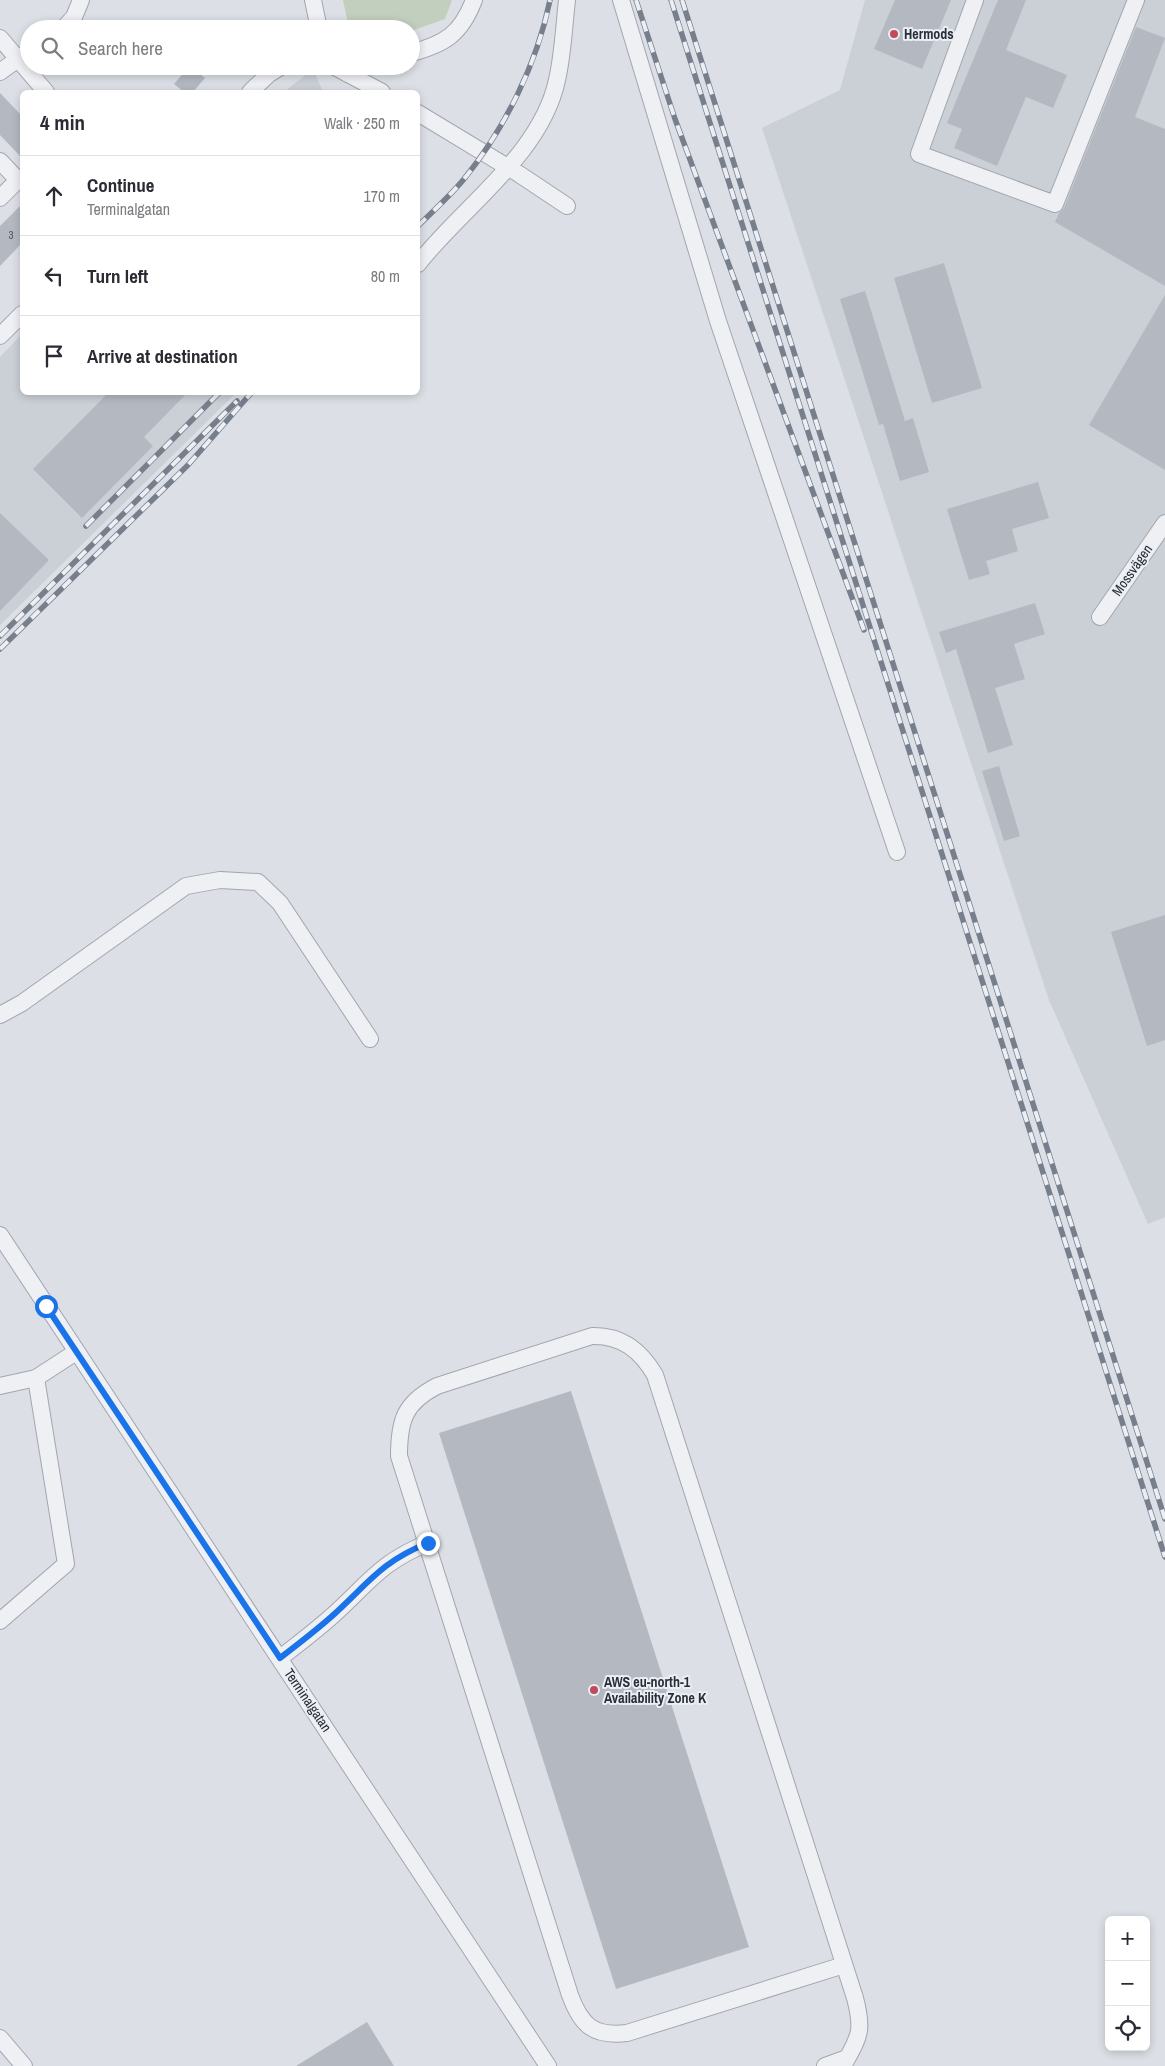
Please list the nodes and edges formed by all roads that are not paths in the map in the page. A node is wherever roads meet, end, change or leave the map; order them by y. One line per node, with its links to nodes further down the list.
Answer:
1 (81, 0): 8 (street)
2 (313, 0): 9 (street)
3 (474, 0): 11 (street)
4 (567, 0): 23 (street)
5 (620, 0): 31 (street)
6 (975, 0): 7 (street)
7 (1136, 0)
8 (71, 20)
9 (317, 20)
10 (0, 38): 12 (street)
11 (420, 51)
12 (20, 53)
13 (20, 57): 14 (street)
14 (0, 72)
15 (35, 75): 18 (street)
16 (268, 75): 19 (street)
17 (350, 75): 20 (street)
18 (45, 90)
19 (252, 90)
20 (378, 90)
21 (420, 114): 23 (street)
22 (0, 161): 24 (street)
23 (508, 168): 25 (street); 26 (street)
24 (0, 198)
25 (567, 206)
26 (420, 261)
27 (20, 316): 28 (street)
28 (0, 336)
29 (1165, 523): 30 (street, Mossvägen)
30 (1100, 617)
31 (897, 852)
32 (0, 1015): 33 (street)
33 (370, 1039)
34 (0, 1235): 35 (street, Terminalgatan)
35 (76, 1352): 36 (street); 40 (street, Terminalgatan)
36 (36, 1378): 37 (street); 39 (street)
37 (0, 1386)
38 (428, 1543): 40 (street); 41 (street); 41 (street)
39 (0, 1620)
40 (280, 1658): 45 (street, Terminalgatan)
41 (844, 1965): 43 (street)
42 (0, 2038): 44 (street)
43 (845, 2062): 46 (street)
44 (24, 2066)
45 (548, 2066)
46 (825, 2066)

